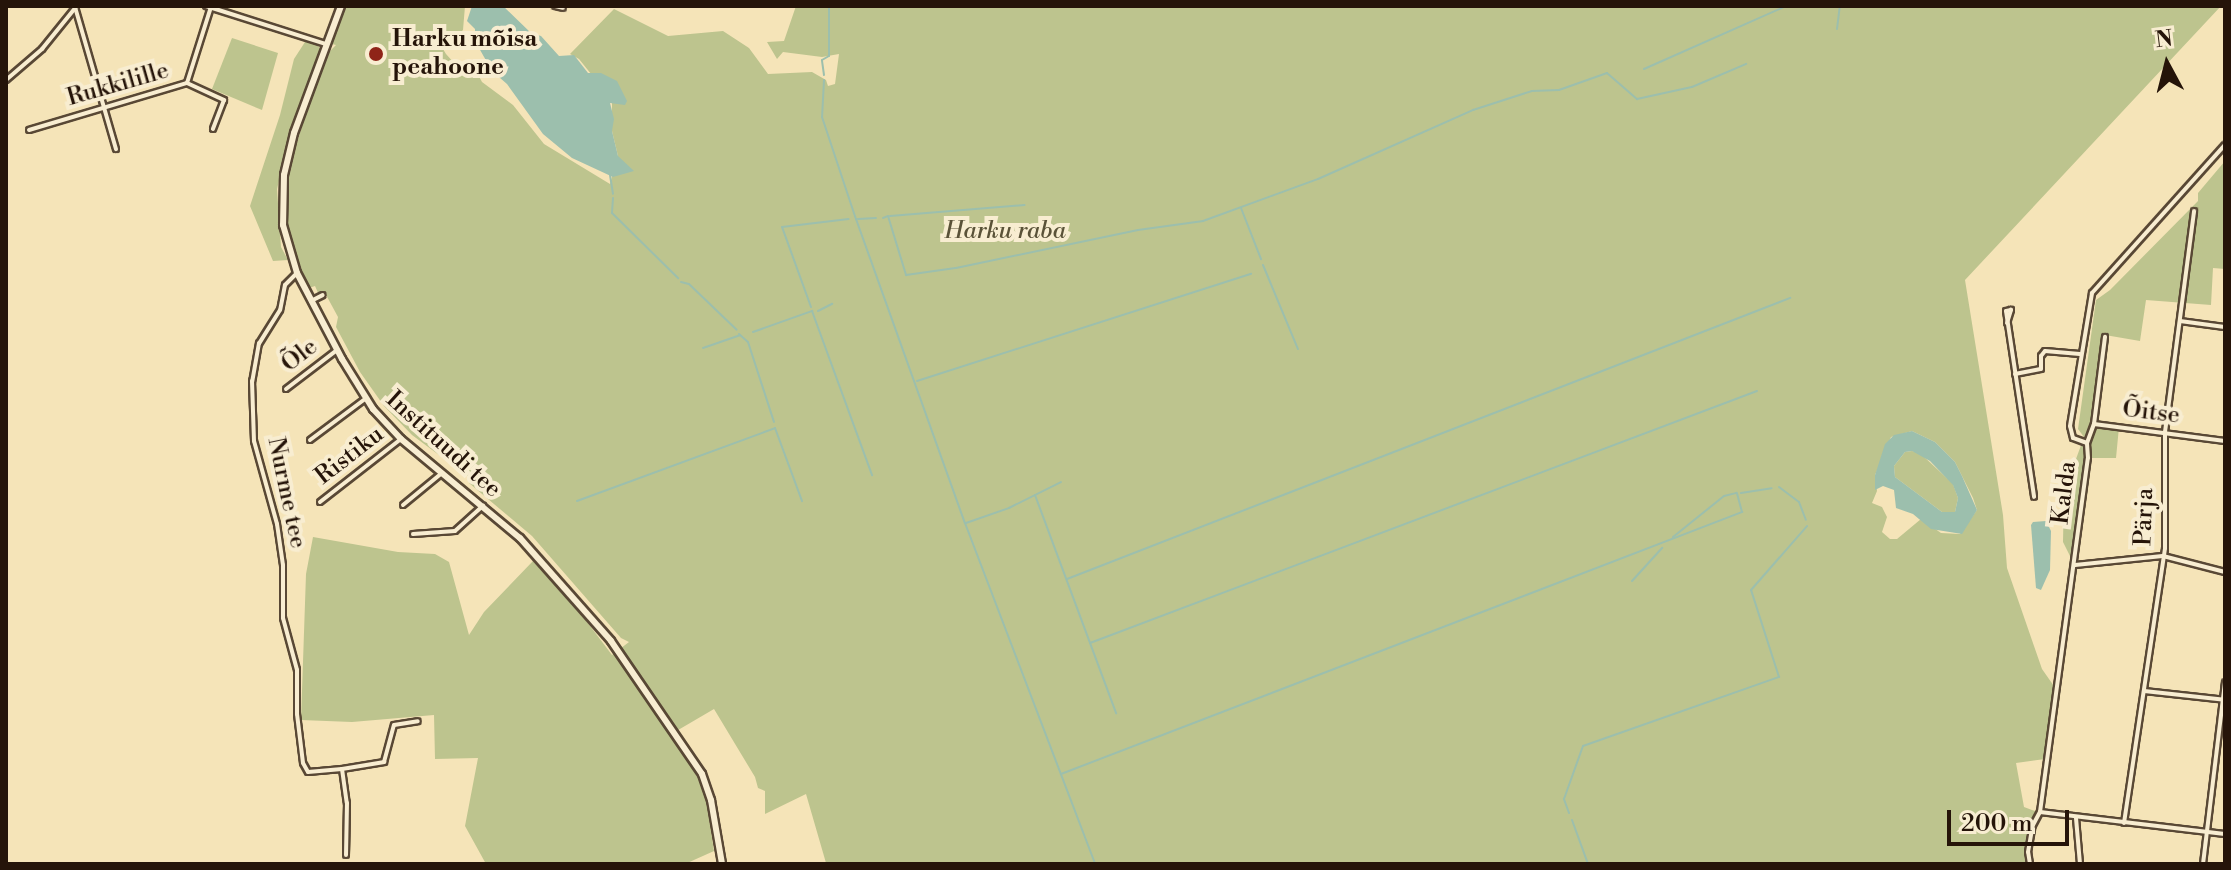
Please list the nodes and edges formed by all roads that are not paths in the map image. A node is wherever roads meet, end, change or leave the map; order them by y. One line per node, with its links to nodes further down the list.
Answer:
1 (341, 6): 6 (street, Instituudi tee)
2 (555, 6): 5 (street)
3 (76, 7): 7 (street); 9 (street)
4 (208, 7): 6 (street); 8 (street, Rukkilille)
5 (563, 8)
6 (328, 45): 15 (street, Instituudi tee)
7 (6, 80)
8 (187, 83): 9 (street, Rukkilille); 10 (street)
9 (105, 105): 11 (street, Rukkilille); 13 (street)
10 (213, 129)
11 (29, 130)
12 (2225, 145): 23 (street, Kalda)
13 (116, 149)
14 (2194, 211): 18 (street, Pärja)
15 (297, 273): 17 (street, Instituudi tee); 46 (street, Nurme tee)
16 (323, 295): 17 (street)
17 (311, 301): 22 (street, Instituudi tee)
18 (2179, 321): 20 (street); 28 (street, Pärja)
19 (2007, 323): 24 (street)
20 (2225, 327)
21 (2105, 337): 27 (street)
22 (337, 350): 25 (street, Õle); 26 (street, Instituudi tee)
23 (2080, 354): 24 (street); 32 (street, Kalda)
24 (2015, 374): 34 (street)
25 (286, 389)
26 (365, 399): 29 (street, Instituudi tee); 30 (street)
27 (2094, 424): 28 (street, Õitse); 32 (street, Õitse)
28 (2165, 432): 31 (street, Õitse); 39 (street, Pärja)
29 (401, 439): 33 (street, Instituudi tee); 35 (street, Ristiku)
30 (310, 440)
31 (2225, 441)
32 (2087, 443): 40 (street, Kalda)
33 (442, 473): 36 (street); 37 (street, Instituudi tee)
34 (2034, 497)
35 (320, 502)
36 (403, 505)
37 (483, 506): 38 (street); 53 (street, Instituudi tee)
38 (413, 534)
39 (2163, 556): 40 (street); 41 (street); 43 (street, Pärja)
40 (2075, 565): 47 (street, Kalda)
41 (2225, 572)
42 (2225, 682): 44 (street)
43 (2143, 691): 44 (street); 49 (street, Pärja)
44 (2223, 700): 51 (street)
45 (418, 721): 46 (street)
46 (342, 769): 52 (street)
47 (2040, 812): 48 (street); 54 (street, Kalda)
48 (2076, 818): 49 (street); 55 (street)
49 (2124, 823): 51 (street)
50 (2225, 834): 51 (street)
51 (2207, 835): 56 (street)
52 (346, 855)
53 (722, 864)
54 (2030, 864)
55 (2080, 864)
56 (2203, 864)

